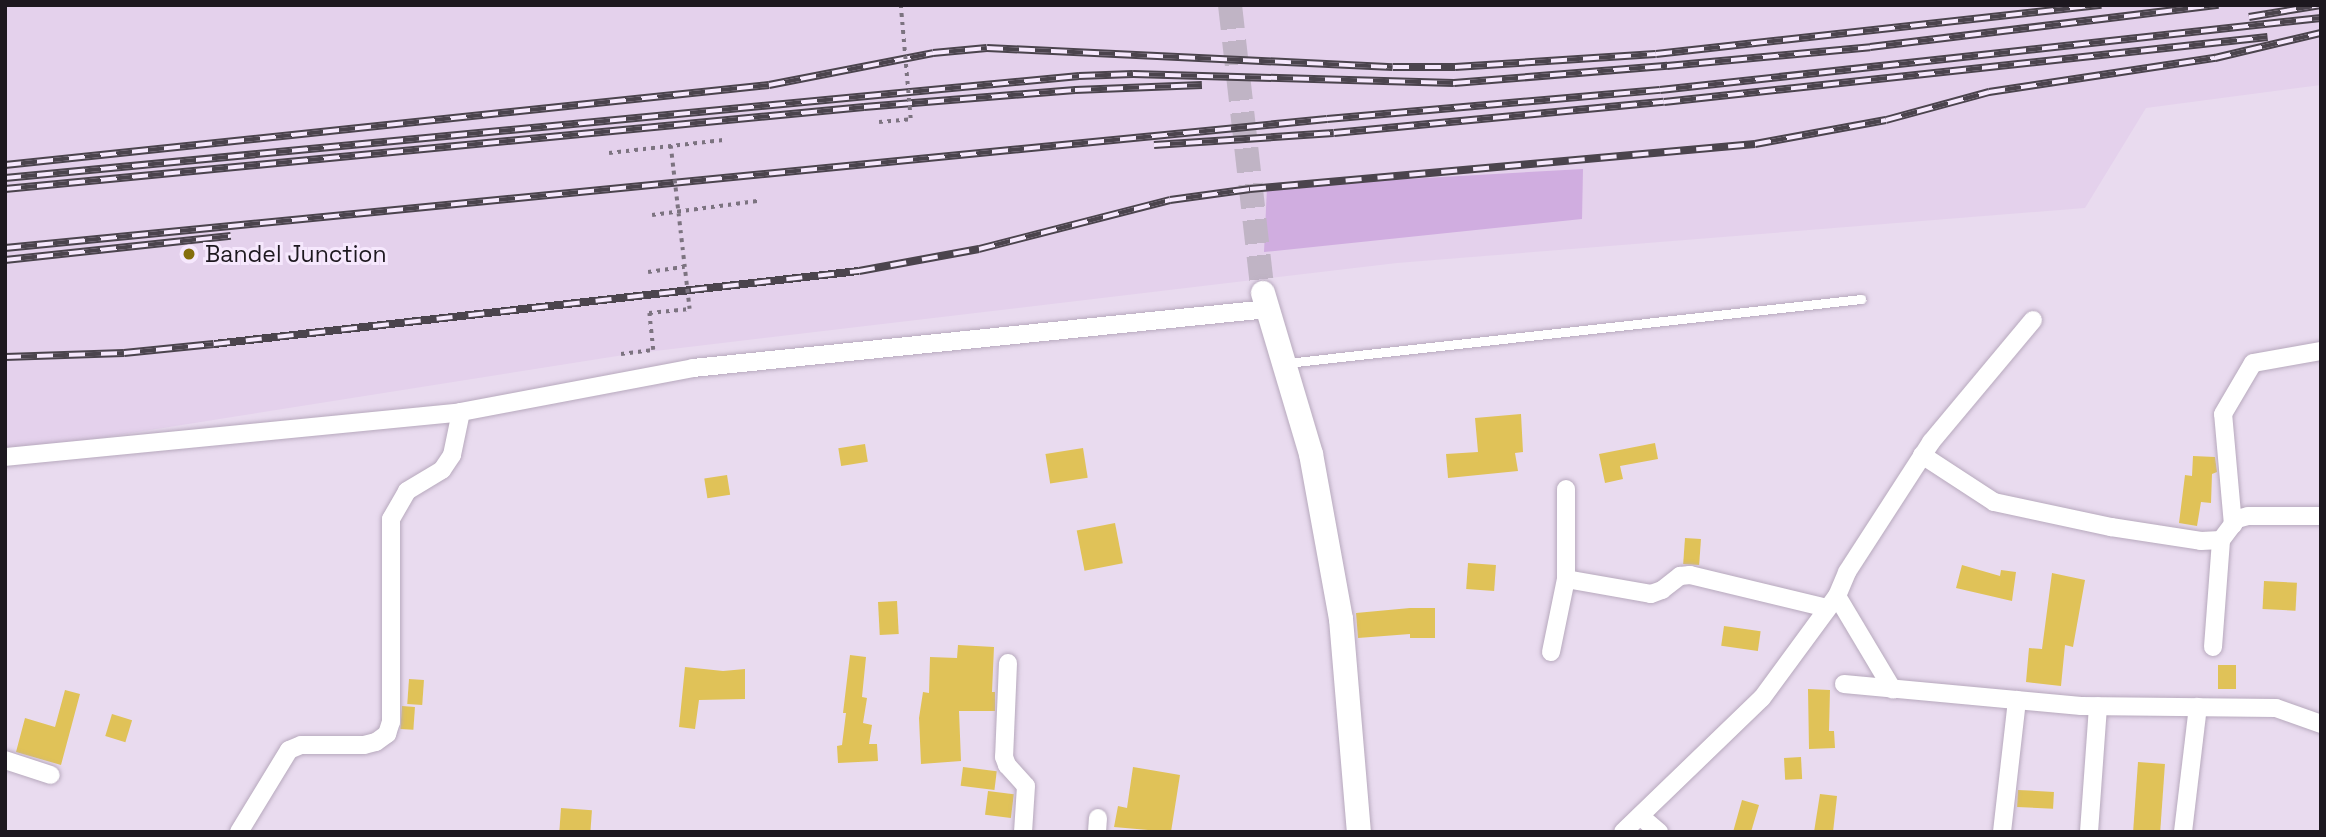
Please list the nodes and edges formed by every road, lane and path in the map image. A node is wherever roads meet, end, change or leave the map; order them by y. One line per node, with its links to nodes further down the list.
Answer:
1 (901, 5): 2 (path, bridge)
2 (879, 122)
3 (723, 140): 4 (path)
4 (671, 146): 5 (path); 7 (path, bridge)
5 (609, 153)
6 (757, 201): 7 (path)
7 (679, 211): 8 (path); 9 (path, bridge)
8 (652, 215)
9 (685, 267): 10 (path); 15 (path, bridge)
10 (648, 272)
11 (1861, 299): 16 (lane)
12 (1265, 301): 16 (street); 17 (street)
13 (2034, 320): 18 (street)
14 (2321, 351): 22 (street)
15 (621, 354)
16 (1286, 363): 40 (street)
17 (461, 412): 19 (street); 38 (street)
18 (1922, 455): 23 (street); 25 (street)
19 (5, 457)
20 (1566, 489): 24 (street)
21 (2321, 516): 22 (street)
22 (2234, 525): 23 (street)
23 (2221, 540): 26 (street)
24 (1566, 579): 25 (street); 27 (street)
25 (1832, 602): 30 (street); 37 (street)
26 (2213, 648)
27 (1550, 652)
28 (1008, 663): 39 (street)
29 (1844, 684): 30 (street)
30 (1893, 690): 31 (street)
31 (2017, 700): 32 (street); 43 (street)
32 (2098, 706): 33 (street); 44 (street)
33 (2198, 707): 34 (street); 45 (street)
34 (2321, 723)
35 (5, 760): 36 (street)
36 (51, 775)
37 (1640, 816): 41 (street); 42 (street)
38 (239, 832)
39 (1023, 832)
40 (1359, 832)
41 (1623, 832)
42 (1659, 832)
43 (2002, 832)
44 (2089, 832)
45 (2183, 832)

